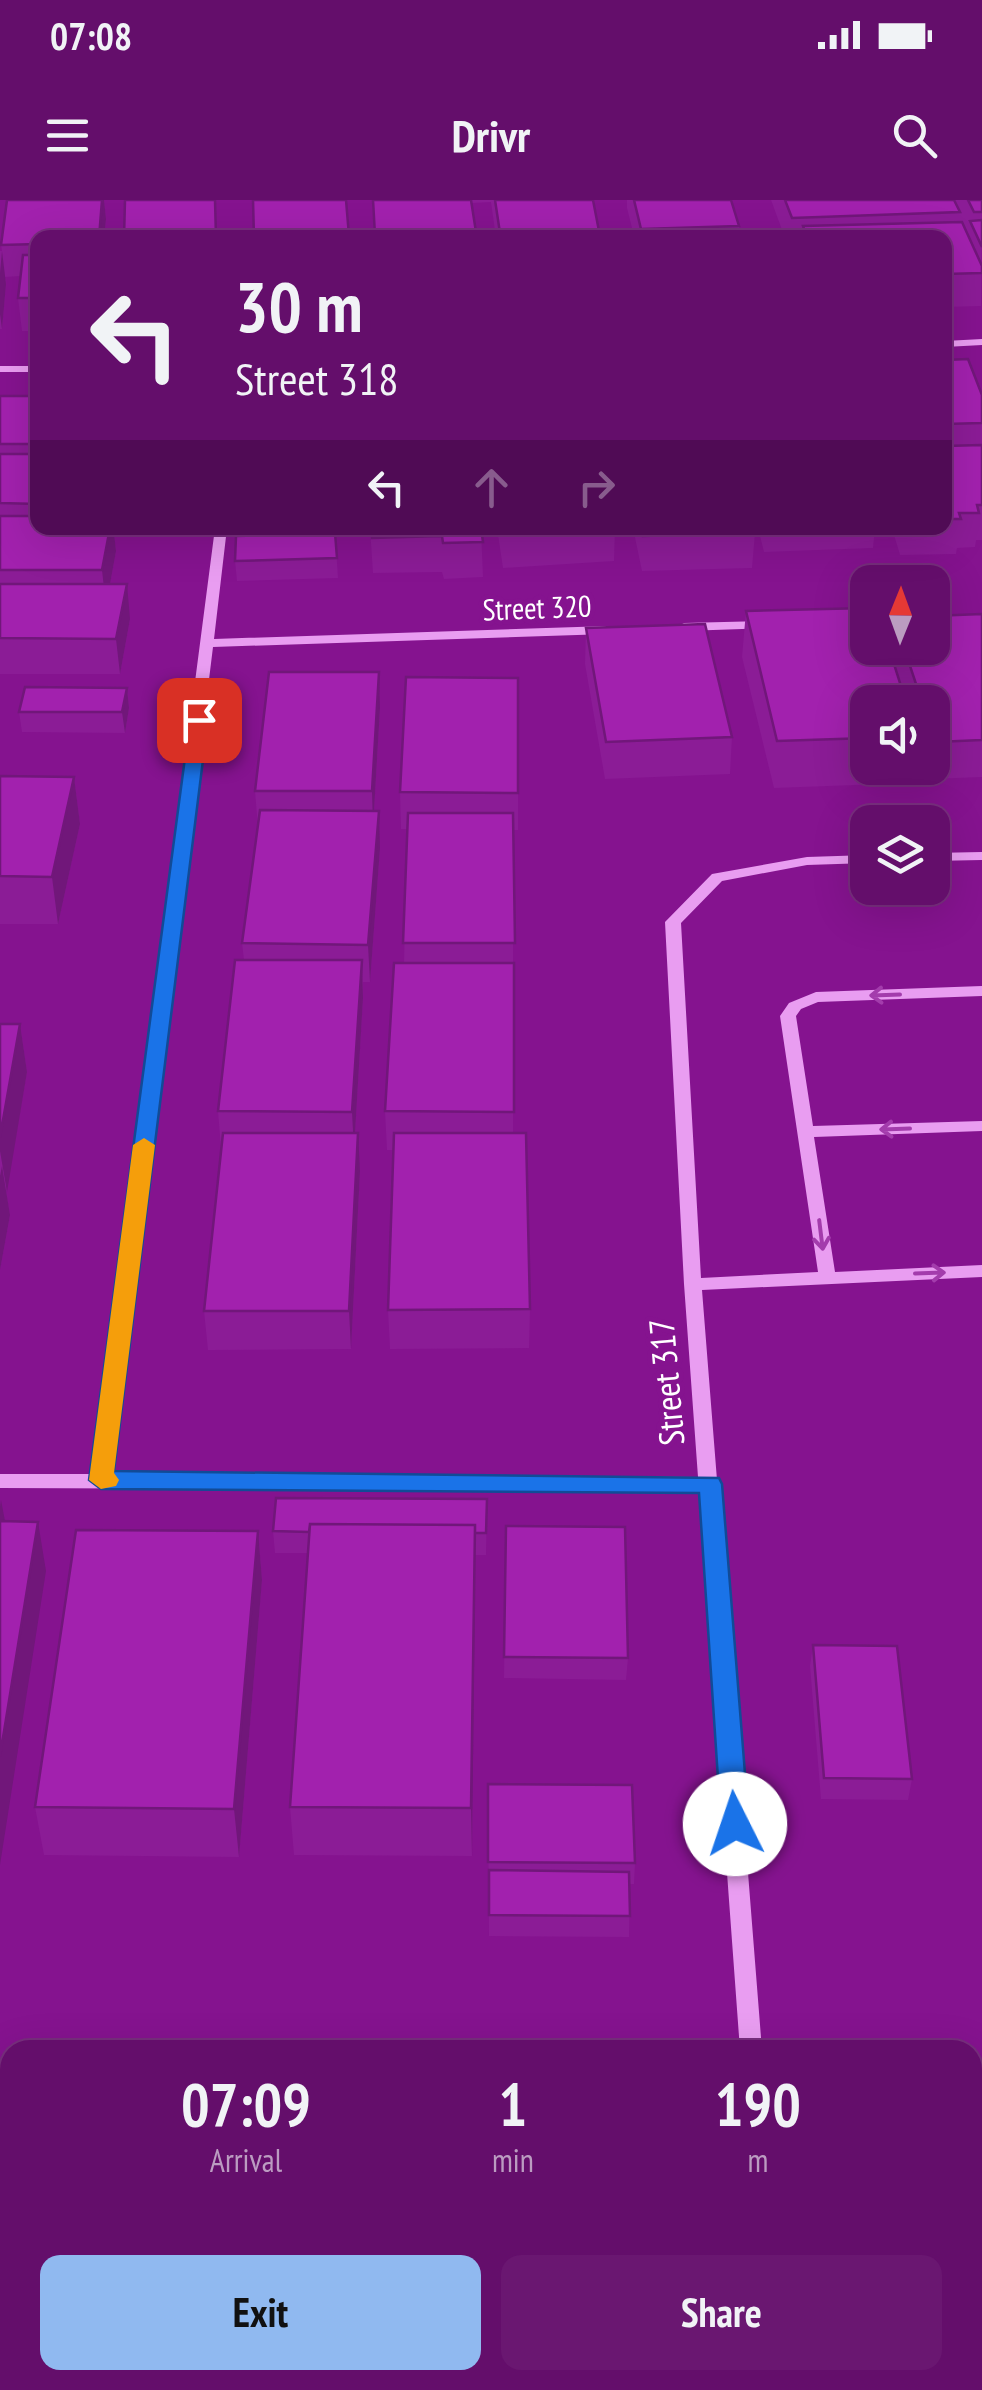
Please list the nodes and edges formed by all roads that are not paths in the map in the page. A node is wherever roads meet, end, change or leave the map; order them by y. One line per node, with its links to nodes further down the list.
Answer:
1 (982, 342): 2 (street)
2 (952, 344)
3 (0, 369): 4 (street)
4 (30, 369)
5 (220, 535): 9 (street)
6 (791, 624): 7 (street)
7 (675, 628)
8 (616, 630): 9 (street, Street 320)
9 (208, 644): 19 (street)
10 (982, 856): 11 (street)
11 (950, 857)
12 (850, 860): 18 (street, Street 317)
13 (982, 991): 15 (street, one-way to 15)
14 (982, 1126): 15 (street, one-way to 15)
15 (808, 1132): 17 (street, one-way to 17)
16 (982, 1272): 17 (street, one-way to 16)
17 (826, 1277): 18 (street)
18 (693, 1284): 21 (street, Street 317)
19 (101, 1480): 20 (street); 21 (street)
20 (0, 1481)
21 (710, 1484): 22 (street, Street 317)
22 (751, 2040)

